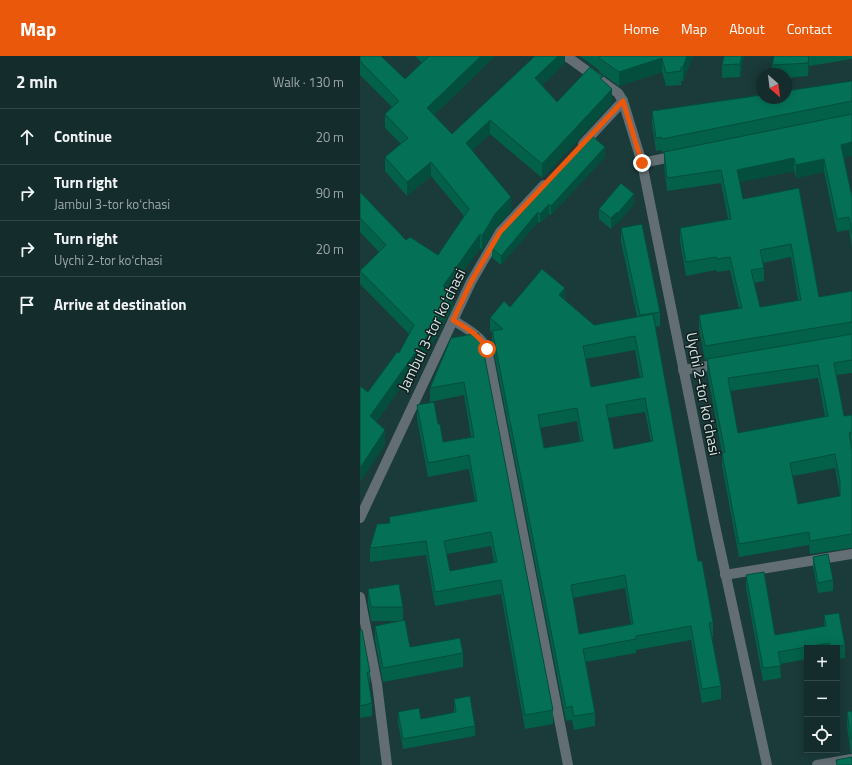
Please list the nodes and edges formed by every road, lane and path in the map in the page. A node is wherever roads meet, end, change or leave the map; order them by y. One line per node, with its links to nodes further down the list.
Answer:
1 (566, 56): 2 (street, Uychi 2-tor koʻchasi)
2 (623, 101): 3 (street); 5 (street, Uychi 2-tor koʻchasi)
3 (575, 152)
4 (689, 153): 5 (street)
5 (642, 163): 9 (street, Uychi 2-tor koʻchasi)
6 (548, 180): 7 (street, Jambul 3-tor koʻchasi)
7 (453, 320): 10 (street, Jambul 3-tor koʻchasi); 16 (street)
8 (729, 362): 9 (street)
9 (683, 370): 12 (street, Uychi 2-tor koʻchasi)
10 (360, 518)
11 (852, 554): 12 (street)
12 (725, 575): 17 (street, Uychi 2-tor koʻchasi)
13 (360, 598): 15 (street)
14 (852, 759): 18 (street)
15 (387, 765)
16 (568, 765)
17 (767, 765)
18 (817, 765)

